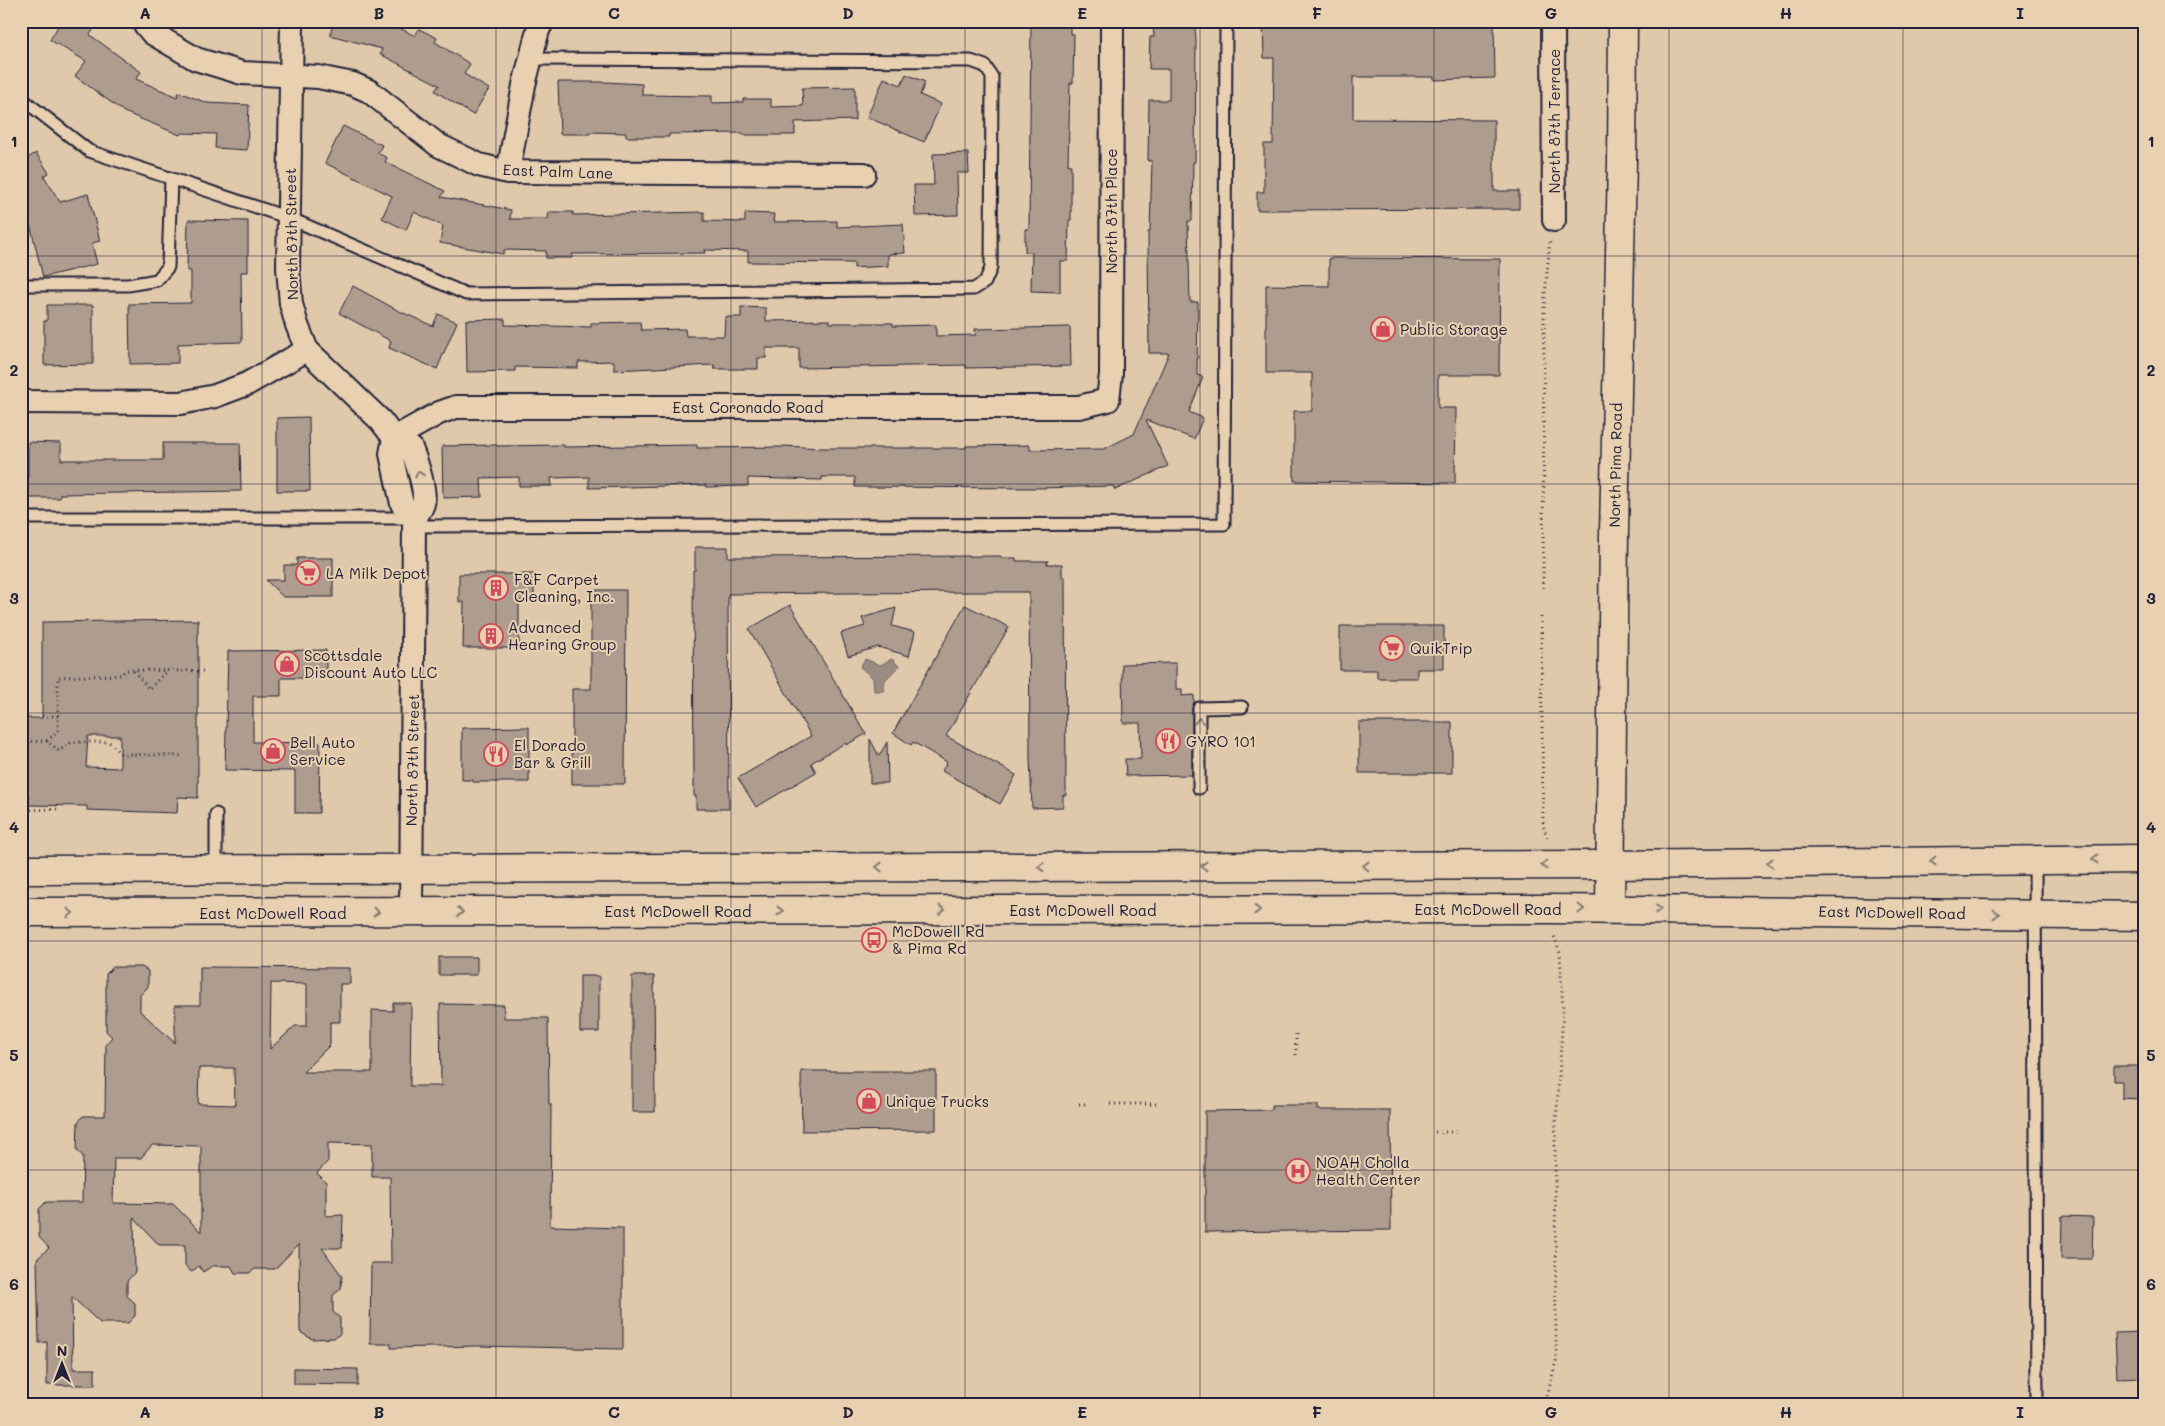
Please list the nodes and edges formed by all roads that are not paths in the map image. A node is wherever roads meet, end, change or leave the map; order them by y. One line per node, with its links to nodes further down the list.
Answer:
1 (142, 21): 9 (street, East Palm Lane)
2 (292, 21): 9 (street, North 87th Street)
3 (543, 21): 8 (street)
4 (1112, 21): 18 (street, North 87th Place)
5 (1226, 21): 22 (lane)
6 (1554, 21): 15 (street, North 87th Terrace)
7 (1623, 21): 28 (main road, North Pima Road)
8 (530, 59): 11 (street); 14 (lane)
9 (291, 76): 11 (street, East Palm Lane); 14 (street, North 87th Street)
10 (21, 98): 13 (lane)
11 (508, 172): 12 (street, East Palm Lane)
12 (864, 174)
13 (170, 179): 14 (lane); 16 (lane)
14 (290, 218): 17 (street, North 87th Street)
15 (1553, 226)
16 (21, 286)
17 (307, 350): 19 (street); 20 (street, North 87th Street)
18 (1108, 400): 20 (street, East Coronado Road)
19 (21, 402)
20 (394, 438): 22 (street, North 87th Street)
21 (21, 518): 22 (lane)
22 (414, 522): 32 (street, North 87th Street)
23 (1242, 707): 24 (lane, one-way to 23)
24 (1199, 788)
25 (216, 814): 31 (lane)
26 (2144, 859): 27 (main road, one-way to 27)
27 (2035, 860): 28 (main road, one-way to 28); 39 (lane)
28 (1610, 865): 29 (main road, one-way to 29); 34 (main road, North Pima Road)
29 (1087, 867): 30 (main road, one-way to 30); 35 (main road)
30 (668, 868): 32 (main road); 38 (main road)
31 (216, 869): 32 (main road); 33 (main road)
32 (411, 869): 37 (street, North 87th Street)
33 (21, 870)
34 (1610, 909): 35 (main road, East McDowell Road, one-way to 34); 39 (main road, East McDowell Road, one-way to 39)
35 (1086, 910): 38 (main road, East McDowell Road, one-way to 35)
36 (21, 912): 37 (main road, East McDowell Road, one-way to 37)
37 (411, 912): 38 (main road, East McDowell Road, one-way to 38)
38 (669, 912)
39 (2036, 914): 40 (main road, East McDowell Road); 41 (lane)
40 (2144, 916)
41 (2037, 1405)

